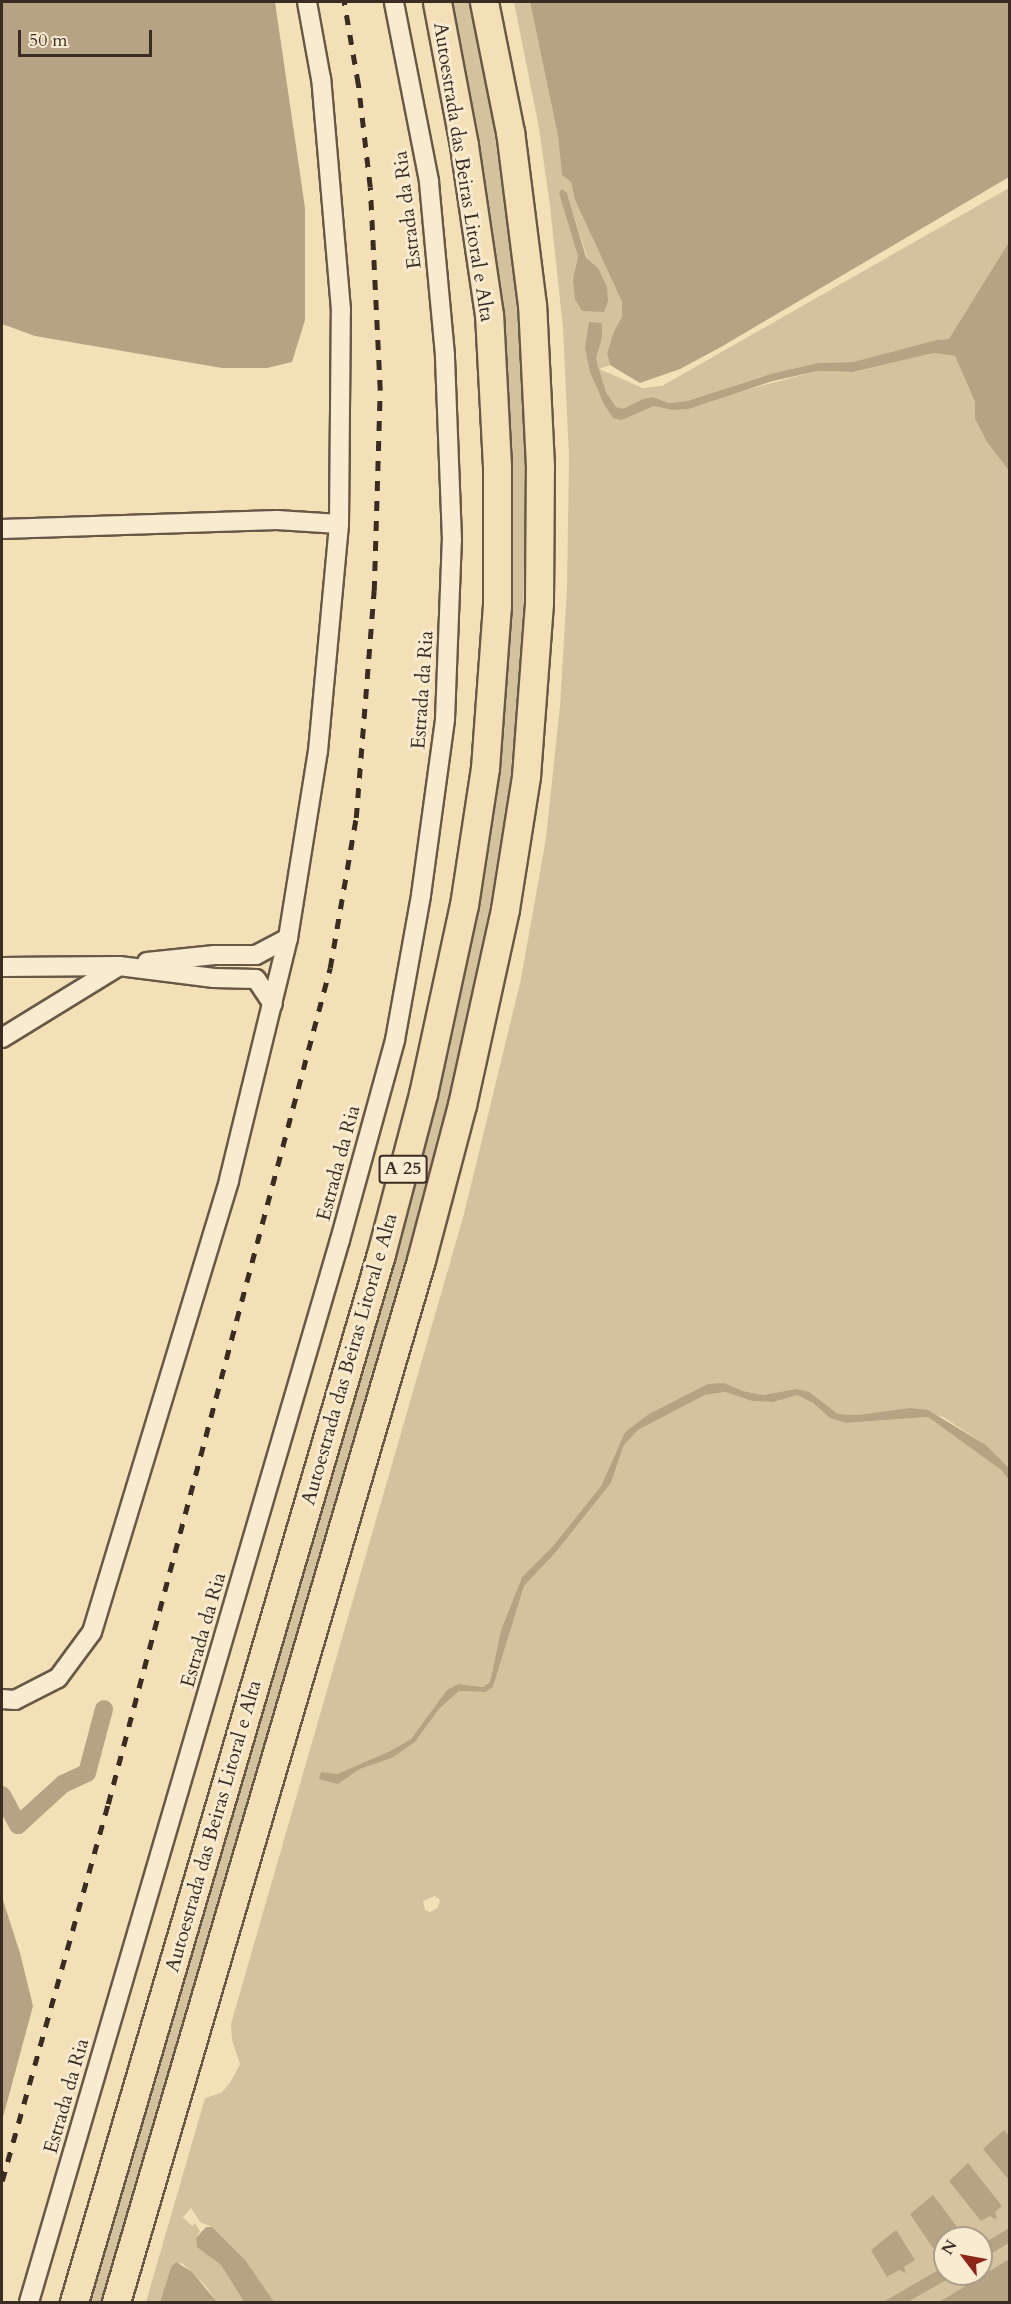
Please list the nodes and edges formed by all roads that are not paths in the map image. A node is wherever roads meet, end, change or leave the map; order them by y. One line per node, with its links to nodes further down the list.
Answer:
1 (307, 2): 5 (street)
2 (394, 2): 13 (street, Estrada da Ria)
3 (437, 2): 14 (highway, Autoestrada das Beiras Litoral e Alta / A 25)
4 (484, 2): 15 (highway, Autoestrada das Beiras Litoral e Alta / A 25)
5 (339, 524): 6 (street); 7 (street)
6 (2, 529)
7 (288, 938): 8 (street); 10 (street)
8 (119, 966): 9 (street); 10 (street); 11 (street)
9 (2, 967)
10 (273, 1004): 12 (street)
11 (2, 1038)
12 (2, 1700)
13 (29, 2302)
14 (74, 2302)
15 (116, 2302)

